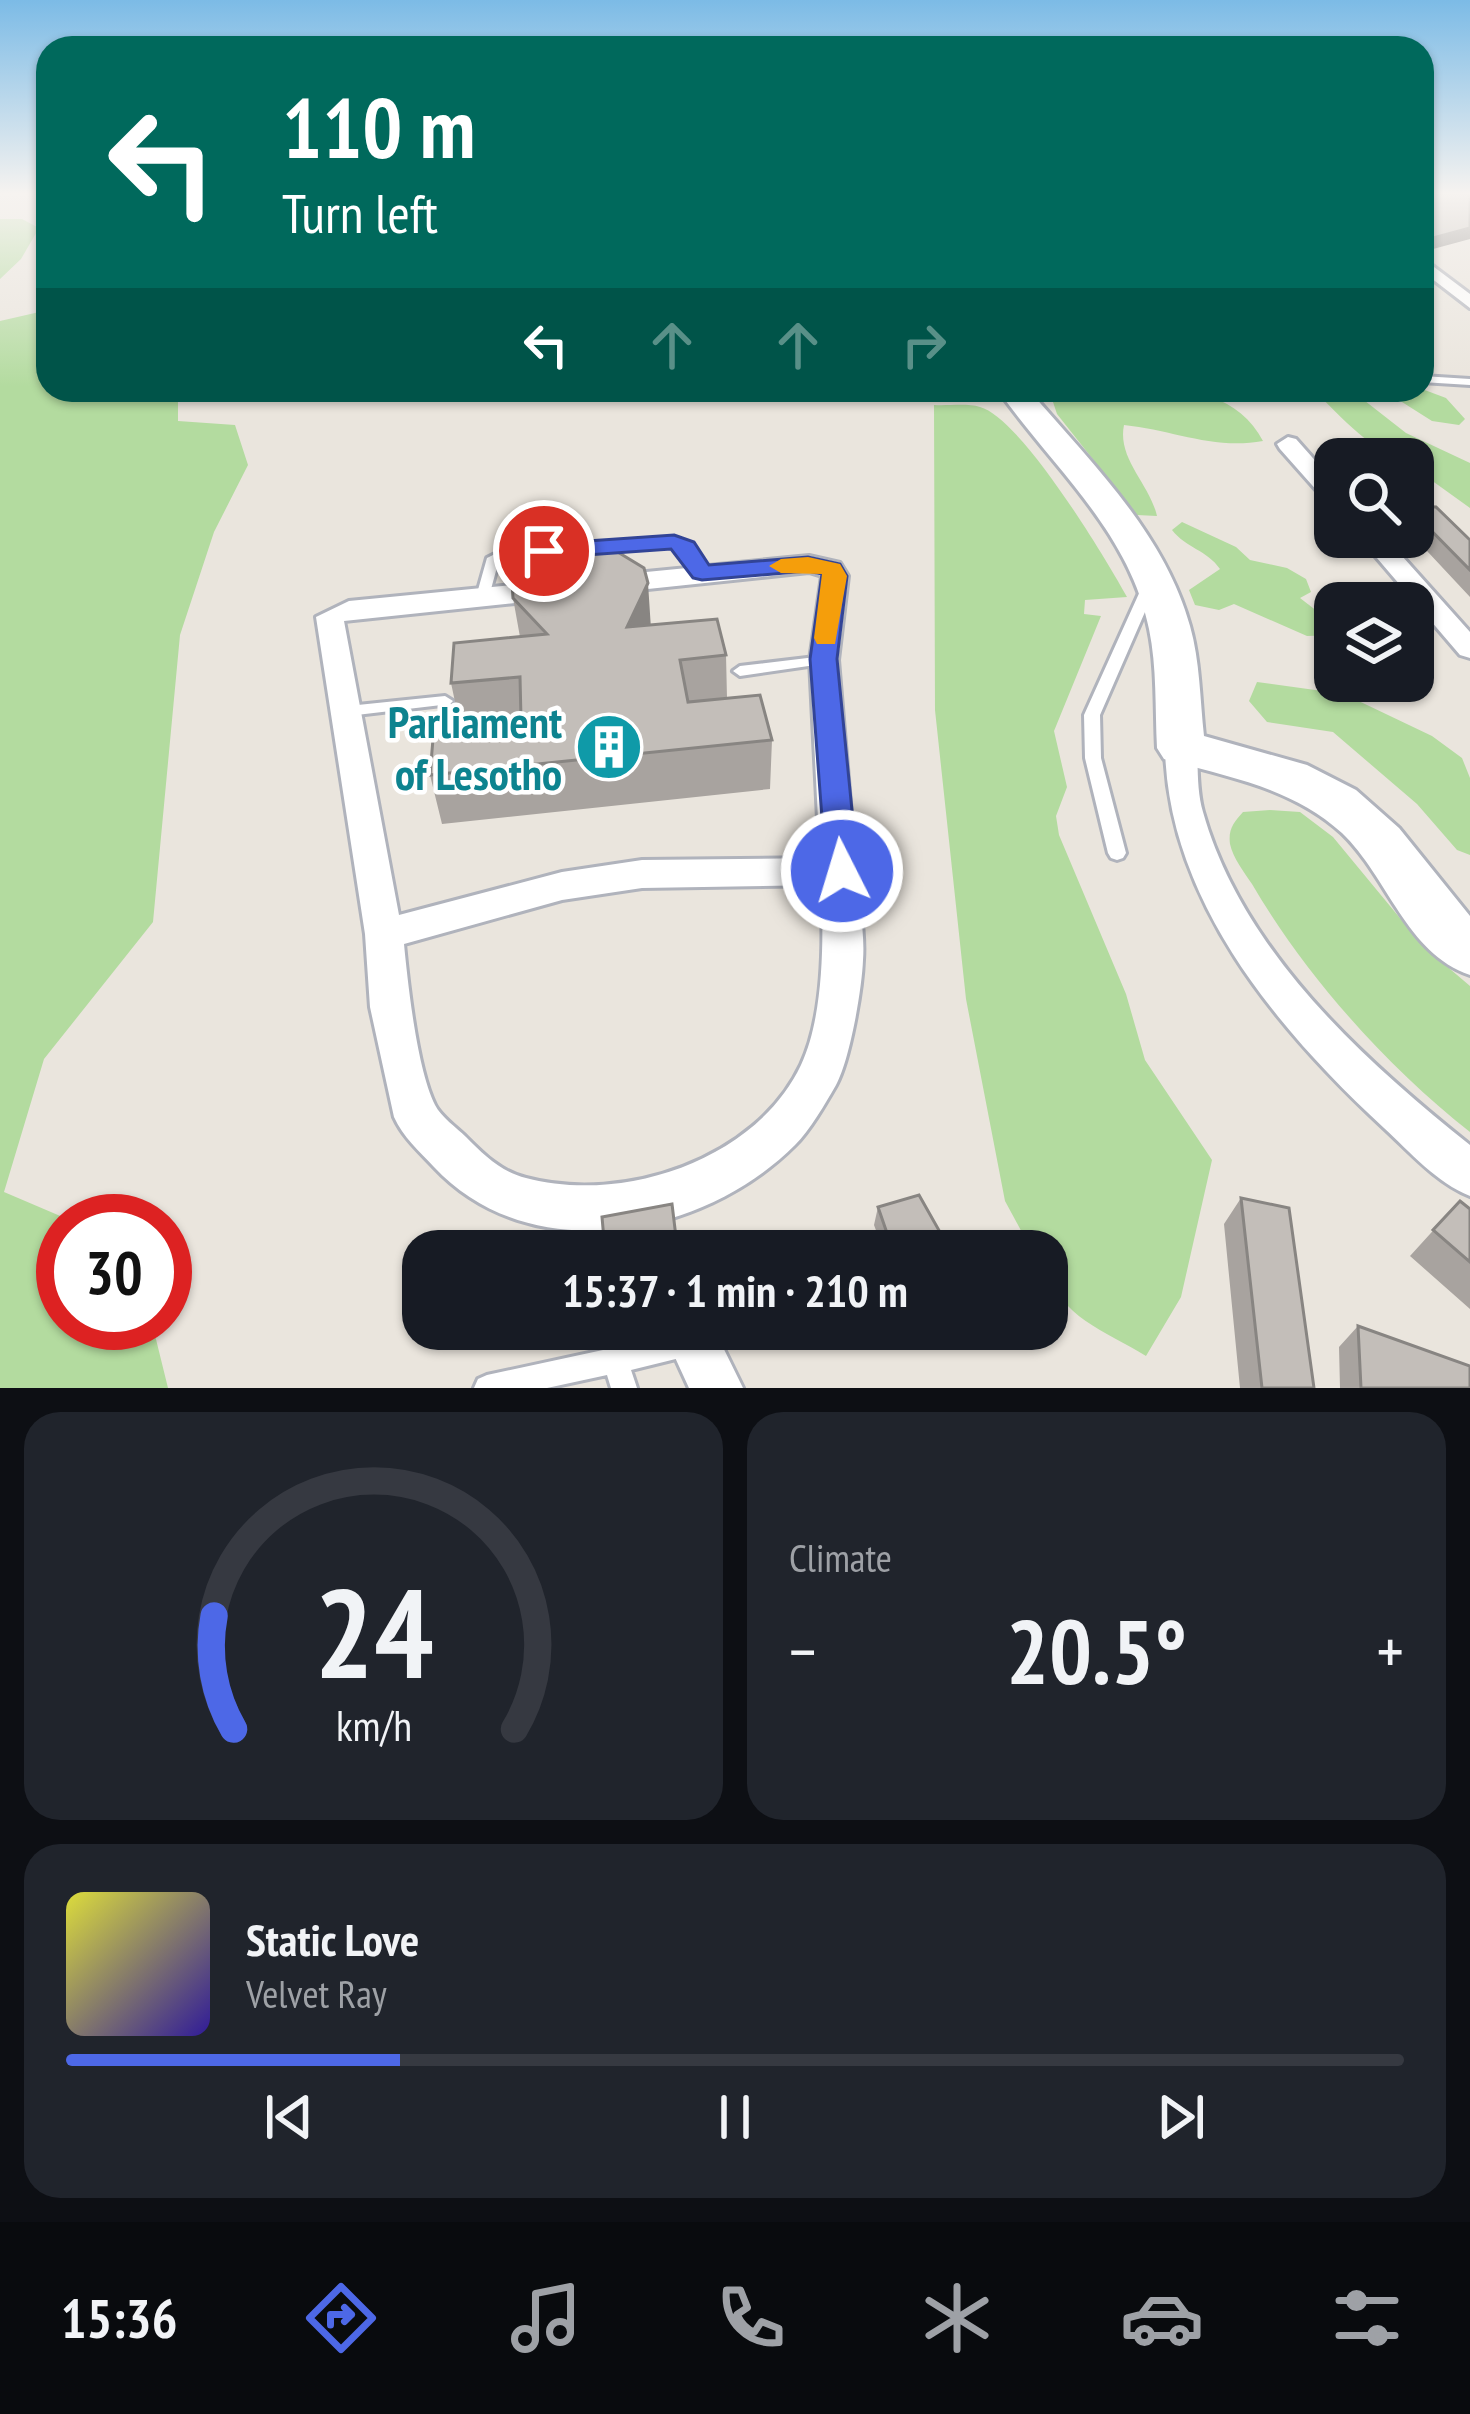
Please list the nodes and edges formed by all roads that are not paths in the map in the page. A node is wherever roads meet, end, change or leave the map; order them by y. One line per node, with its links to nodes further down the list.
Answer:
1 (1434, 273): 2 (street)
2 (1470, 303)
3 (1434, 380): 4 (lane)
4 (1470, 382)
5 (1023, 402): 9 (street)
6 (1288, 444): 7 (street)
7 (1314, 473)
8 (1390, 558): 10 (street)
9 (1153, 579): 15 (street); 16 (lane)
10 (1470, 649)
11 (824, 659): 12 (lane); 14 (street); 17 (street)
12 (740, 670)
13 (445, 701): 14 (lane)
14 (348, 712): 18 (street)
15 (1181, 748): 19 (street); 20 (street)
16 (1117, 853)
17 (842, 871): 18 (street); 18 (street)
18 (384, 934)
19 (1470, 951)
20 (1470, 1174)
21 (646, 1350): 23 (lane)
22 (697, 1350): 26 (street)
23 (615, 1360): 24 (lane); 25 (lane)
24 (487, 1388)
25 (624, 1388)
26 (717, 1388)

